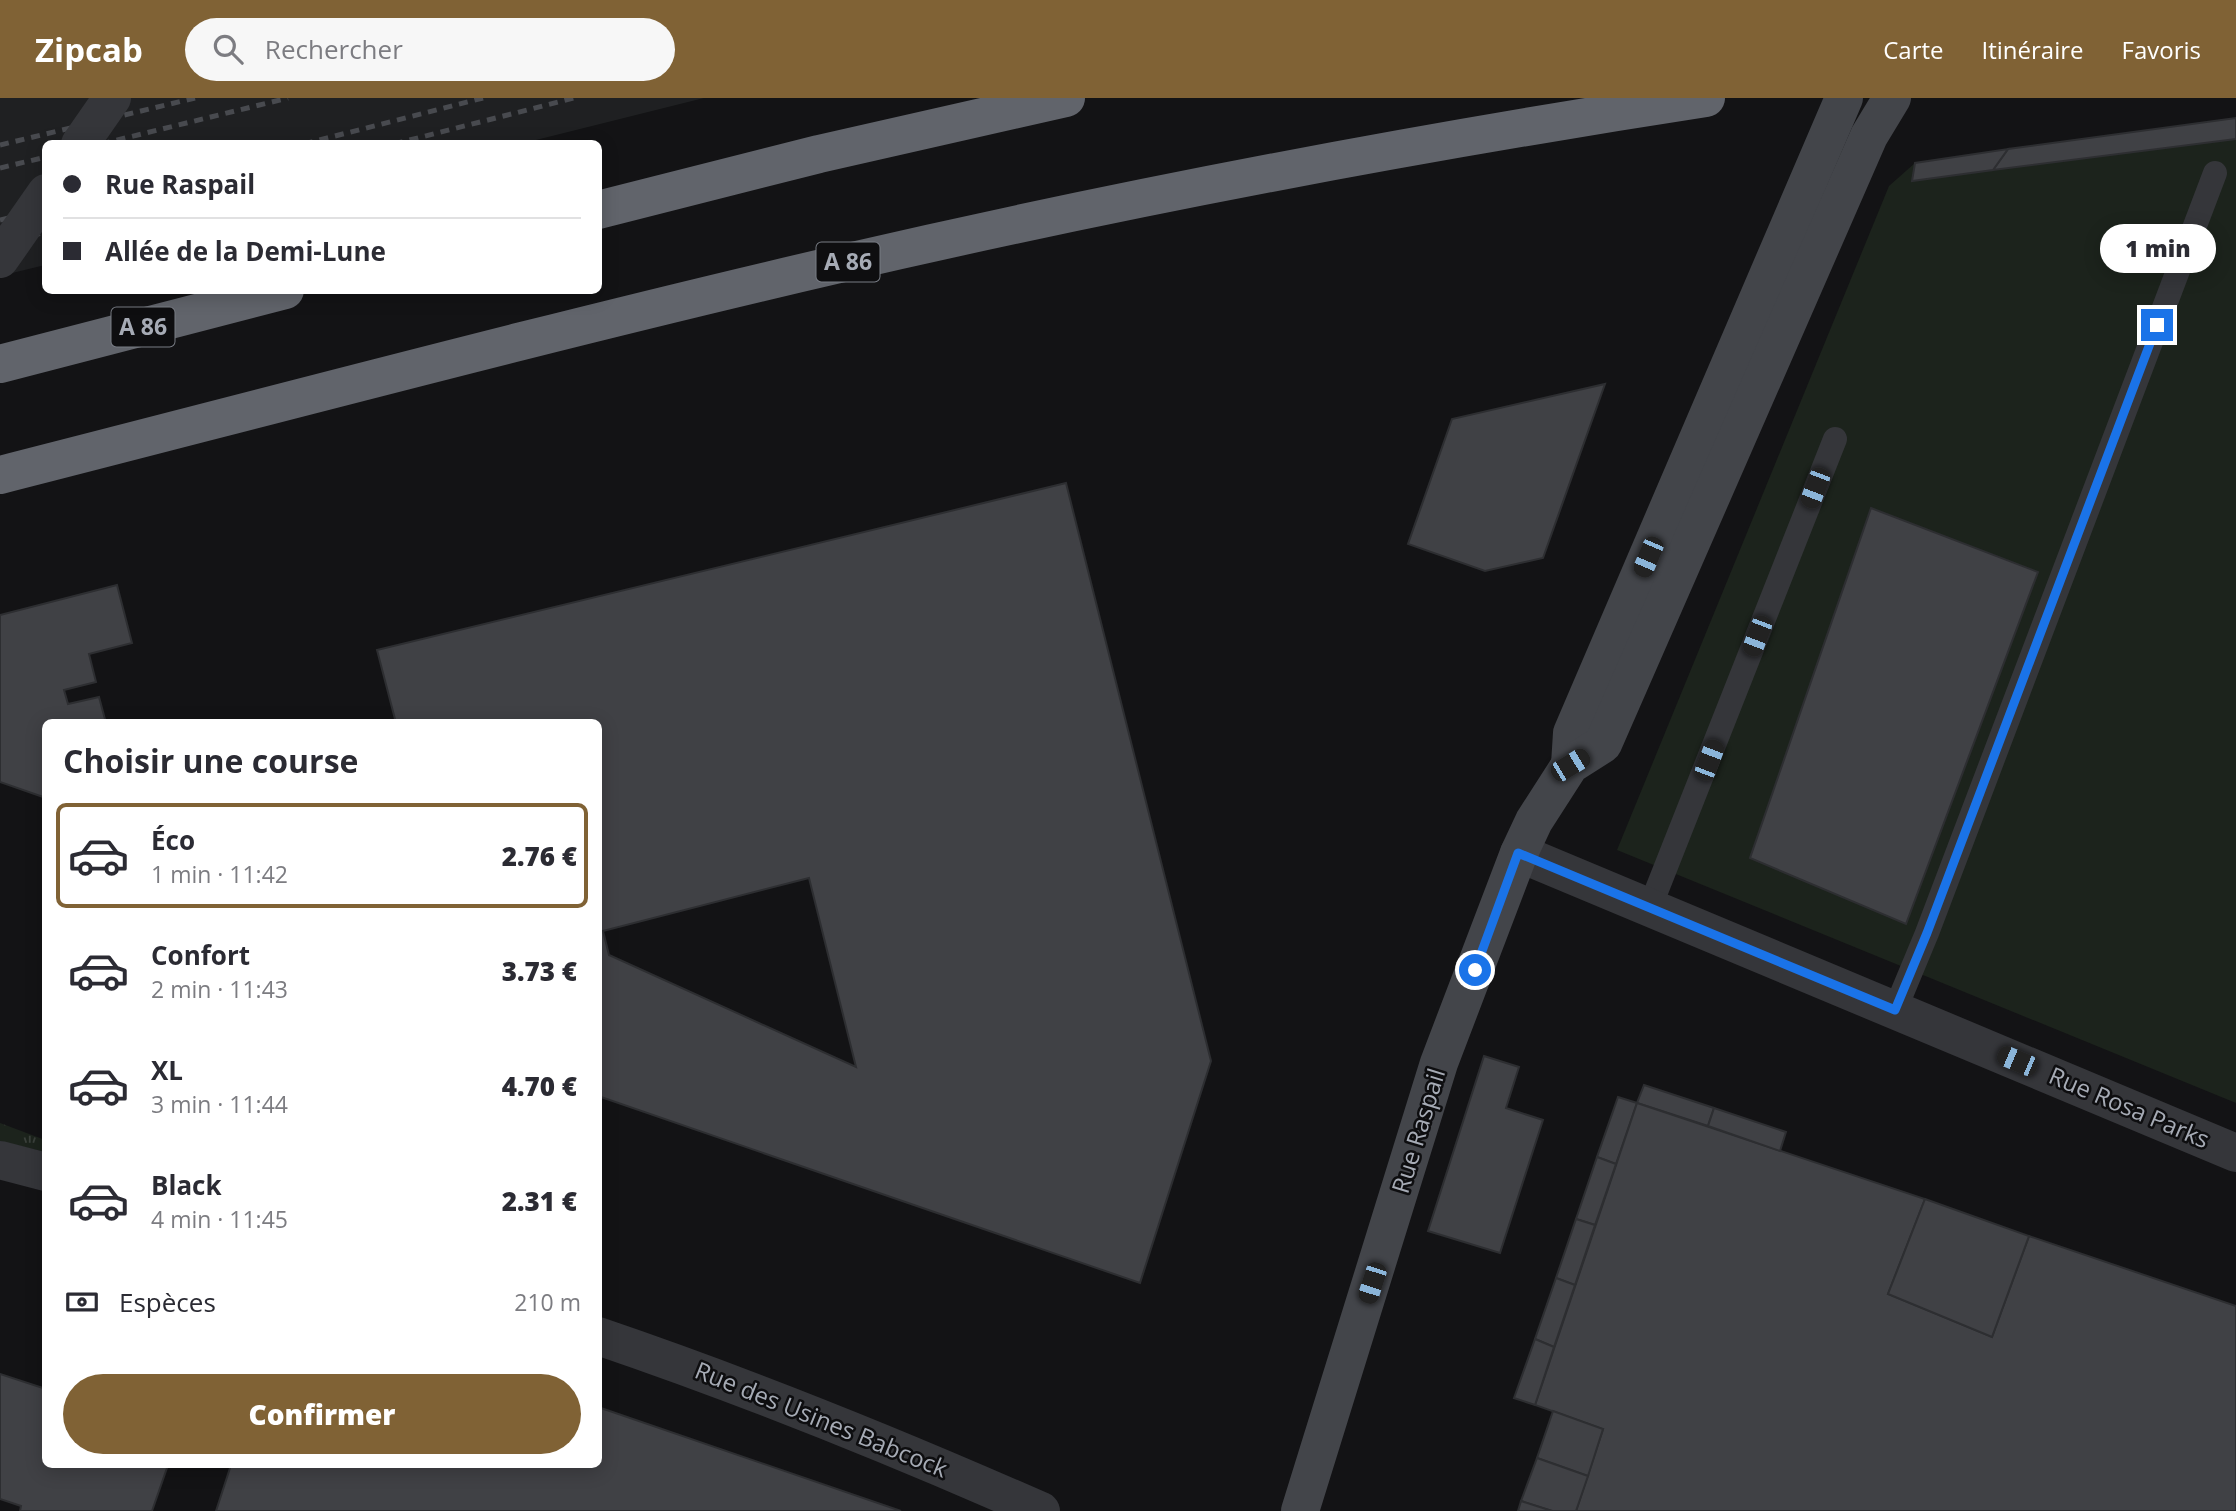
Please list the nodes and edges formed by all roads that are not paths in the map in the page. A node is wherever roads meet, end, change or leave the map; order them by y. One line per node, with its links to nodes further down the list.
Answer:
1 (112, 98): 6 (street, bridge)
2 (1066, 98): 9 (highway)
3 (1706, 98): 15 (highway, A 86)
4 (1844, 98): 10 (street)
5 (1892, 98): 10 (street)
6 (83, 140)
7 (2215, 173): 18 (lane)
8 (42, 199): 11 (street, bridge)
9 (602, 209)
10 (1795, 258): 16 (street, Rue Raspail)
11 (0, 259)
12 (270, 294): 13 (highway, A 86)
13 (0, 364)
14 (1835, 439): 17 (lane)
15 (0, 475)
16 (1518, 853): 17 (street, Rue Rosa Parks); 24 (street, Rue Raspail)
17 (1650, 907): 18 (street, Rue Rosa Parks)
18 (1895, 1010): 19 (street, Rue Rosa Parks)
19 (2236, 1153)
20 (0, 1160): 21 (street)
21 (42, 1171)
22 (602, 1337): 23 (street, Rue des Usines Babcock)
23 (1041, 1511)
24 (1300, 1511)

